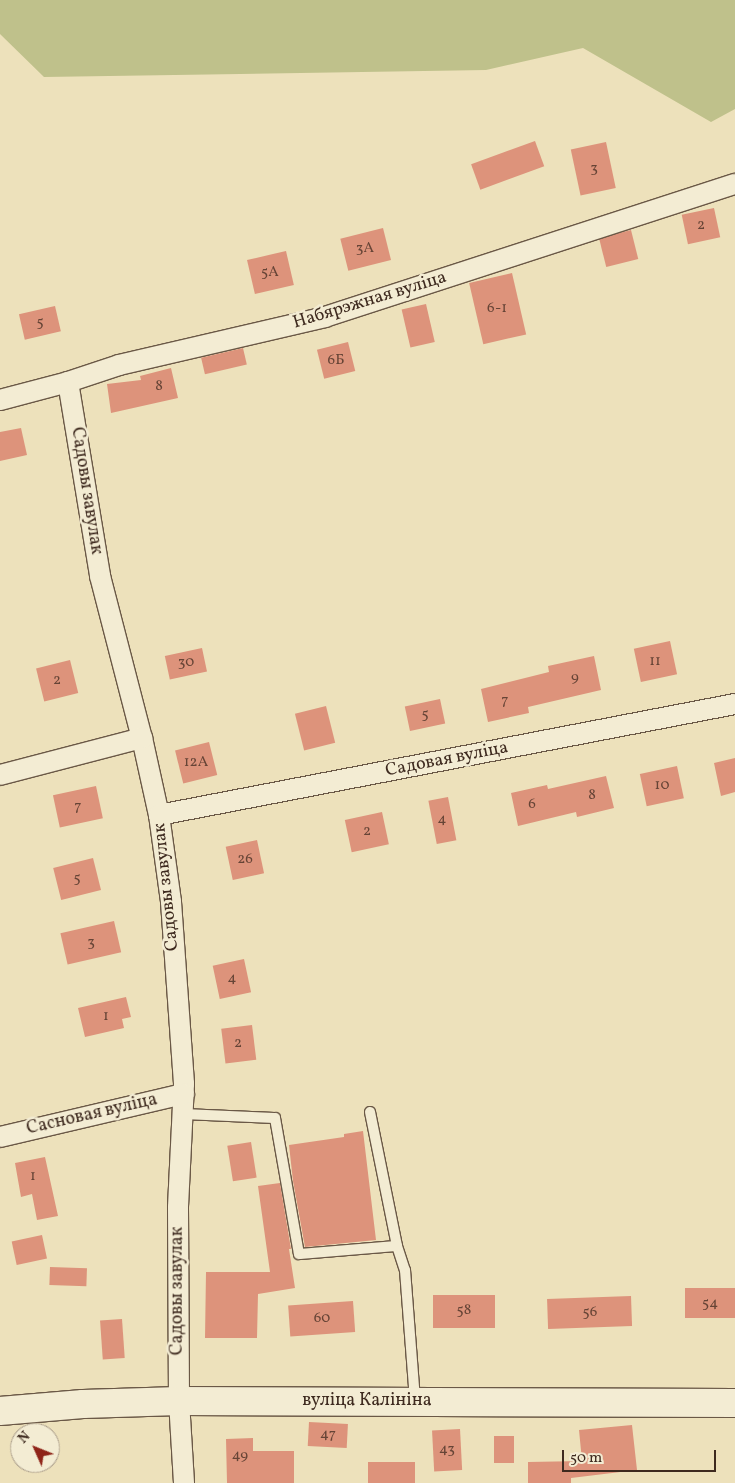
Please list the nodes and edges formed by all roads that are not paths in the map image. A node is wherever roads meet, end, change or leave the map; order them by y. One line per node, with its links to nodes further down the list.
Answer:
1 (735, 184): 2 (street, Набярэжная вуліца)
2 (68, 382): 3 (street, Набярэжная вуліца); 5 (street, Садовы завулак)
3 (0, 400)
4 (735, 704): 7 (street, Садовая вуліца)
5 (142, 738): 6 (street); 7 (street, Садовы завулак)
6 (0, 775)
7 (159, 816): 8 (street, Садовы завулак)
8 (184, 1094): 10 (street, Садовы завулак); 11 (street, Сасновая вуліца)
9 (370, 1112): 12 (lane)
10 (183, 1114): 12 (lane); 13 (street, Садовы завулак)
11 (0, 1137)
12 (397, 1246): 14 (lane)
13 (179, 1400): 14 (street, вуліца Калініна); 16 (street, вуліца Калініна); 17 (street, Садовы завулак)
14 (415, 1401): 15 (street, вуліца Калініна)
15 (735, 1403)
16 (0, 1411)
17 (184, 1483)

